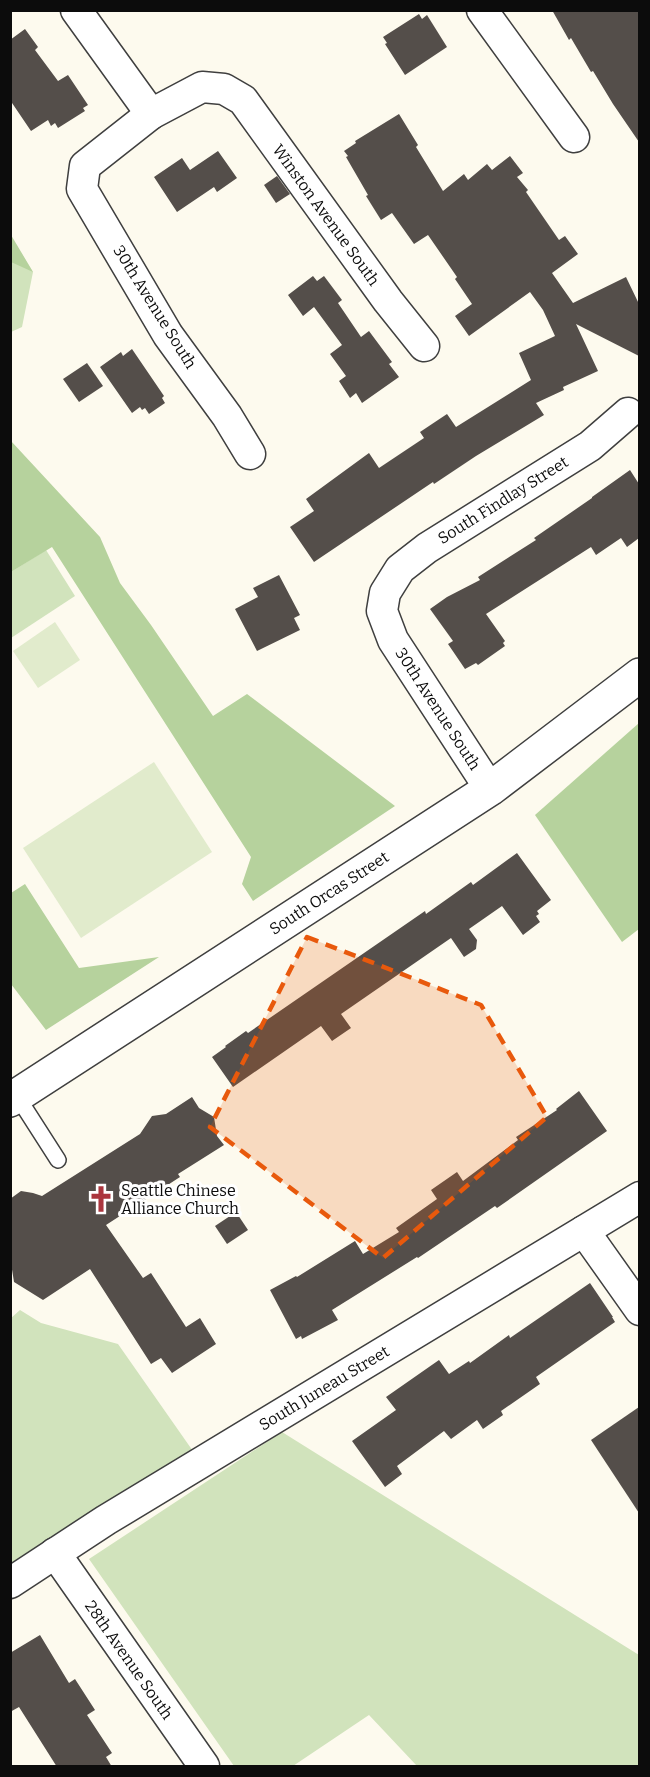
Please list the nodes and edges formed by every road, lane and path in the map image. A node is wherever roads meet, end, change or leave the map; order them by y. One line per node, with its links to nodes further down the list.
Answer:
1 (76, 10): 3 (street)
2 (482, 10): 4 (street)
3 (151, 114): 5 (street, Winston Avenue South); 7 (street, 30th Avenue South)
4 (574, 137)
5 (424, 346)
6 (628, 413): 8 (street, South Findlay Street)
7 (250, 454)
8 (385, 593): 10 (street, 30th Avenue South)
9 (639, 675): 10 (street, South Orcas Street)
10 (490, 789): 11 (street, South Orcas Street)
11 (14, 1098): 12 (lane)
12 (58, 1160)
13 (639, 1197): 14 (street, South Juneau Street)
14 (584, 1231): 15 (street); 16 (street, South Juneau Street)
15 (639, 1310)
16 (55, 1553): 17 (street, South Juneau Street); 18 (street, 28th Avenue South)
17 (10, 1583)
18 (204, 1767)

